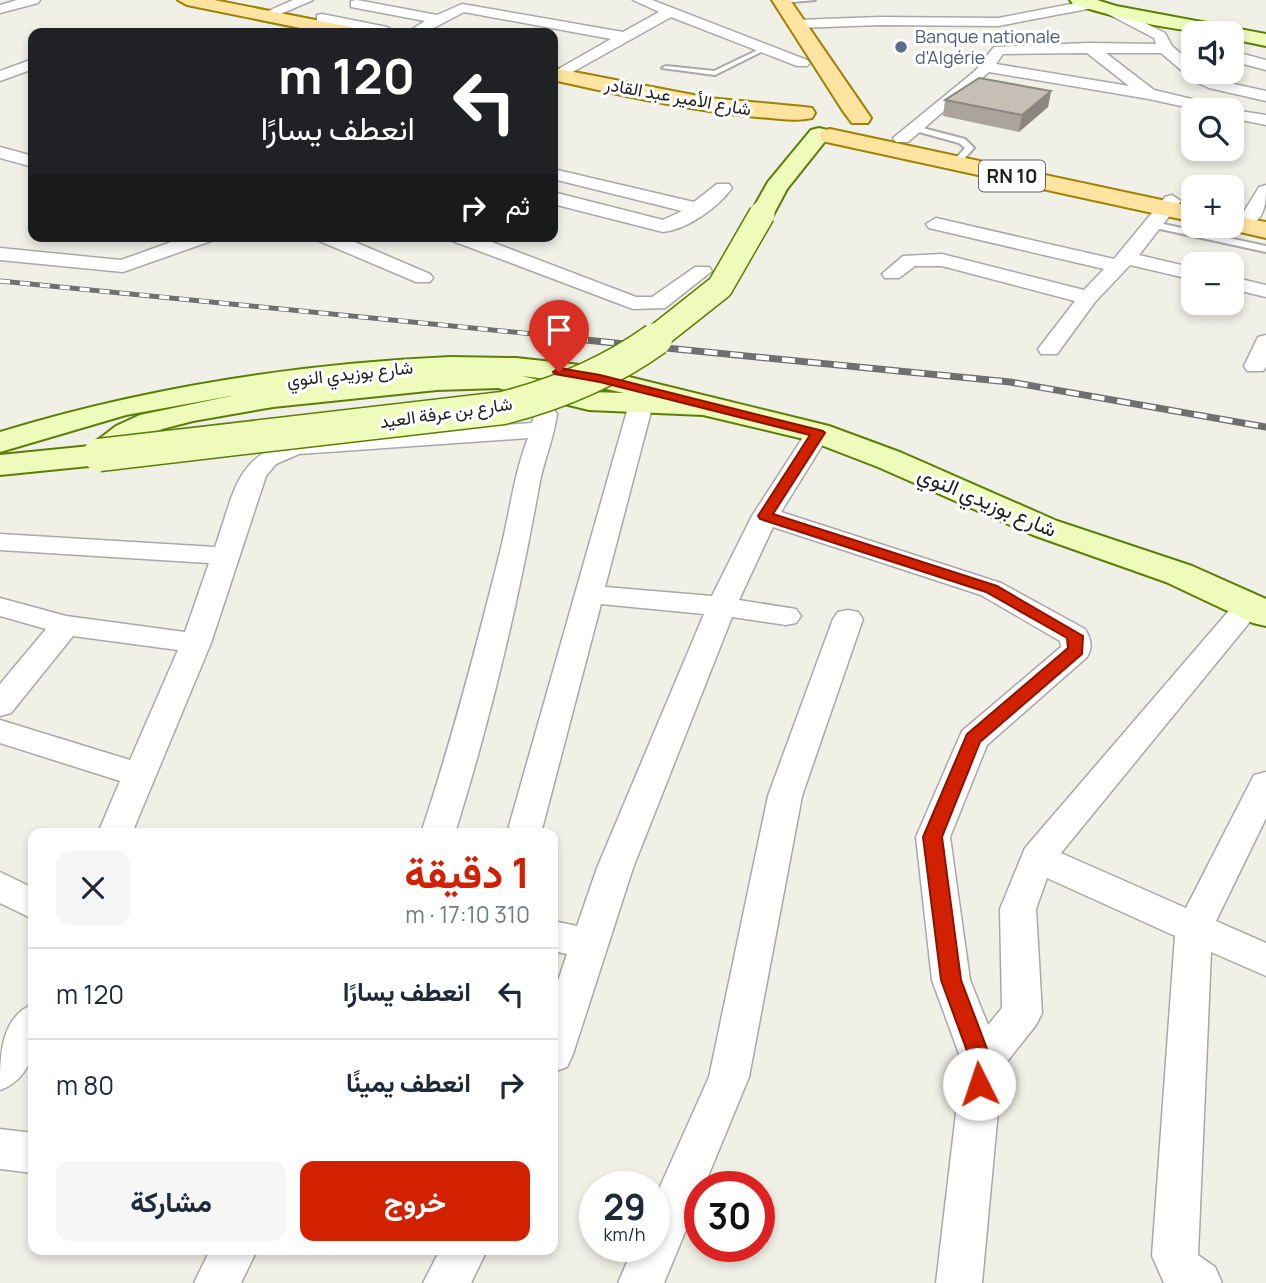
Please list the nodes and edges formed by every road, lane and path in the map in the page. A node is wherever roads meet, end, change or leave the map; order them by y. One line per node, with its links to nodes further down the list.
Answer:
1 (33, 0): 11 (street)
2 (306, 0): 14 (street)
3 (640, 0): 13 (street)
4 (775, 0): 5 (lane); 18 (main road); 33 (main road)
5 (812, 0)
6 (178, 1): 14 (main road); 19 (main road)
7 (362, 2): 15 (street); 19 (street)
8 (1086, 2): 12 (street); 16 (street)
9 (439, 4): 10 (street)
10 (462, 8): 15 (street); 23 (street)
11 (0, 9)
12 (1114, 11): 17 (street); 25 (street)
13 (670, 12): 23 (street); 28 (street)
14 (264, 16): 19 (main road)
15 (439, 20): 21 (street)
16 (998, 22): 18 (street); 29 (street)
17 (1181, 23): 25 (street)
18 (797, 24): 47 (main road)
19 (316, 25): 20 (street)
20 (347, 28)
21 (423, 28)
22 (1244, 36): 24 (street)
23 (625, 37): 38 (street)
24 (1266, 40)
25 (1163, 43): 26 (street); 27 (street); 43 (street)
26 (1181, 46)
27 (1088, 47): 29 (street); 42 (street)
28 (766, 48): 33 (street); 37 (lane)
29 (1006, 49): 36 (street)
30 (11, 57): 32 (street)
31 (1244, 59): 35 (street)
32 (28, 62)
33 (802, 63): 45 (main road)
34 (28, 65): 39 (street)
35 (1266, 65)
36 (985, 67): 42 (street); 49 (street)
37 (666, 68)
38 (558, 75)
39 (0, 76)
40 (558, 78): 45 (main road, شارع الأمير عبد القادر)
41 (558, 78): 45 (main road, شارع الأمير عبد القادر / RN 10)
42 (1149, 94): 44 (street)
43 (1266, 96)
44 (1181, 101)
45 (816, 115): 47 (main road, شارع الأمير عبد القادر); 57 (main road, شارع الأمير عبد القادر / RN 10); 83 (street, شارع بن عرفة العيد, bridge)
46 (1244, 115): 48 (street)
47 (861, 119): 49 (main road, شارع الأمير عبد القادر / RN 10)
48 (1266, 120)
49 (909, 133): 57 (main road, شارع الأمير عبد القادر / RN 10)
50 (0, 152): 51 (street)
51 (28, 160)
52 (558, 175): 56 (street)
53 (723, 188): 56 (street)
54 (1266, 191): 58 (street)
55 (558, 199): 56 (street)
56 (698, 209)
57 (1171, 211): 63 (lane); 65 (street)
58 (1249, 222)
59 (936, 224): 65 (street)
60 (190, 242): 64 (street)
61 (338, 242): 69 (street)
62 (473, 242): 66 (street)
63 (1266, 249)
64 (0, 254)
65 (1123, 262): 67 (street); 72 (street)
66 (702, 271)
67 (1181, 272)
68 (892, 274): 72 (street)
69 (423, 278)
70 (1244, 286): 71 (street)
71 (1266, 291)
72 (1088, 298): 74 (street)
73 (1266, 342): 75 (street)
74 (1049, 349)
75 (1255, 366)
76 (543, 380): 77 (street, شارع بوزيدي النوي); 78 (street, شارع بوزيدي النوي); 79 (street, شارع بوزيدي النوي); 80 (street); 83 (street, شارع بوزيدي النوي)
77 (641, 404): 78 (street, شارع بوزيدي النوي); 88 (street)
78 (703, 406): 81 (street, شارع بوزيدي النوي)
79 (93, 414): 82 (street, شارع بوزيدي النوي); 83 (street)
80 (543, 430): 87 (street); 101 (street)
81 (818, 433): 85 (street); 91 (street, شارع بوزيدي النوي)
82 (0, 442)
83 (84, 457): 84 (street, شارع بن عرفة العيد)
84 (0, 465)
85 (765, 516): 89 (street); 112 (street)
86 (0, 542): 87 (street)
87 (227, 556): 95 (street)
88 (588, 594): 89 (street); 102 (street)
89 (721, 606): 92 (street); 108 (street)
90 (0, 607): 94 (street)
91 (1257, 610): 103 (street)
92 (786, 616)
93 (848, 619): 120 (street)
94 (66, 625): 95 (street); 96 (street)
95 (196, 643): 98 (street)
96 (0, 705)
97 (0, 731): 98 (street)
98 (139, 775): 100 (street)
99 (1266, 784): 106 (street)
100 (117, 828)
101 (440, 828)
102 (525, 828)
103 (1037, 858): 106 (street); 112 (street)
104 (0, 886): 105 (street)
105 (28, 902)
106 (1194, 928): 109 (street); 122 (street)
107 (558, 937): 108 (street)
108 (590, 944): 111 (street)
109 (1266, 960)
110 (28, 1029): 113 (street)
111 (558, 1039)
112 (982, 1062): 121 (street)
113 (0, 1072)
114 (0, 1149): 115 (street)
115 (28, 1152)
116 (231, 1255): 118 (street)
117 (461, 1255): 119 (street)
118 (217, 1283)
119 (446, 1283)
120 (641, 1283)
121 (959, 1283)
122 (1199, 1283)

